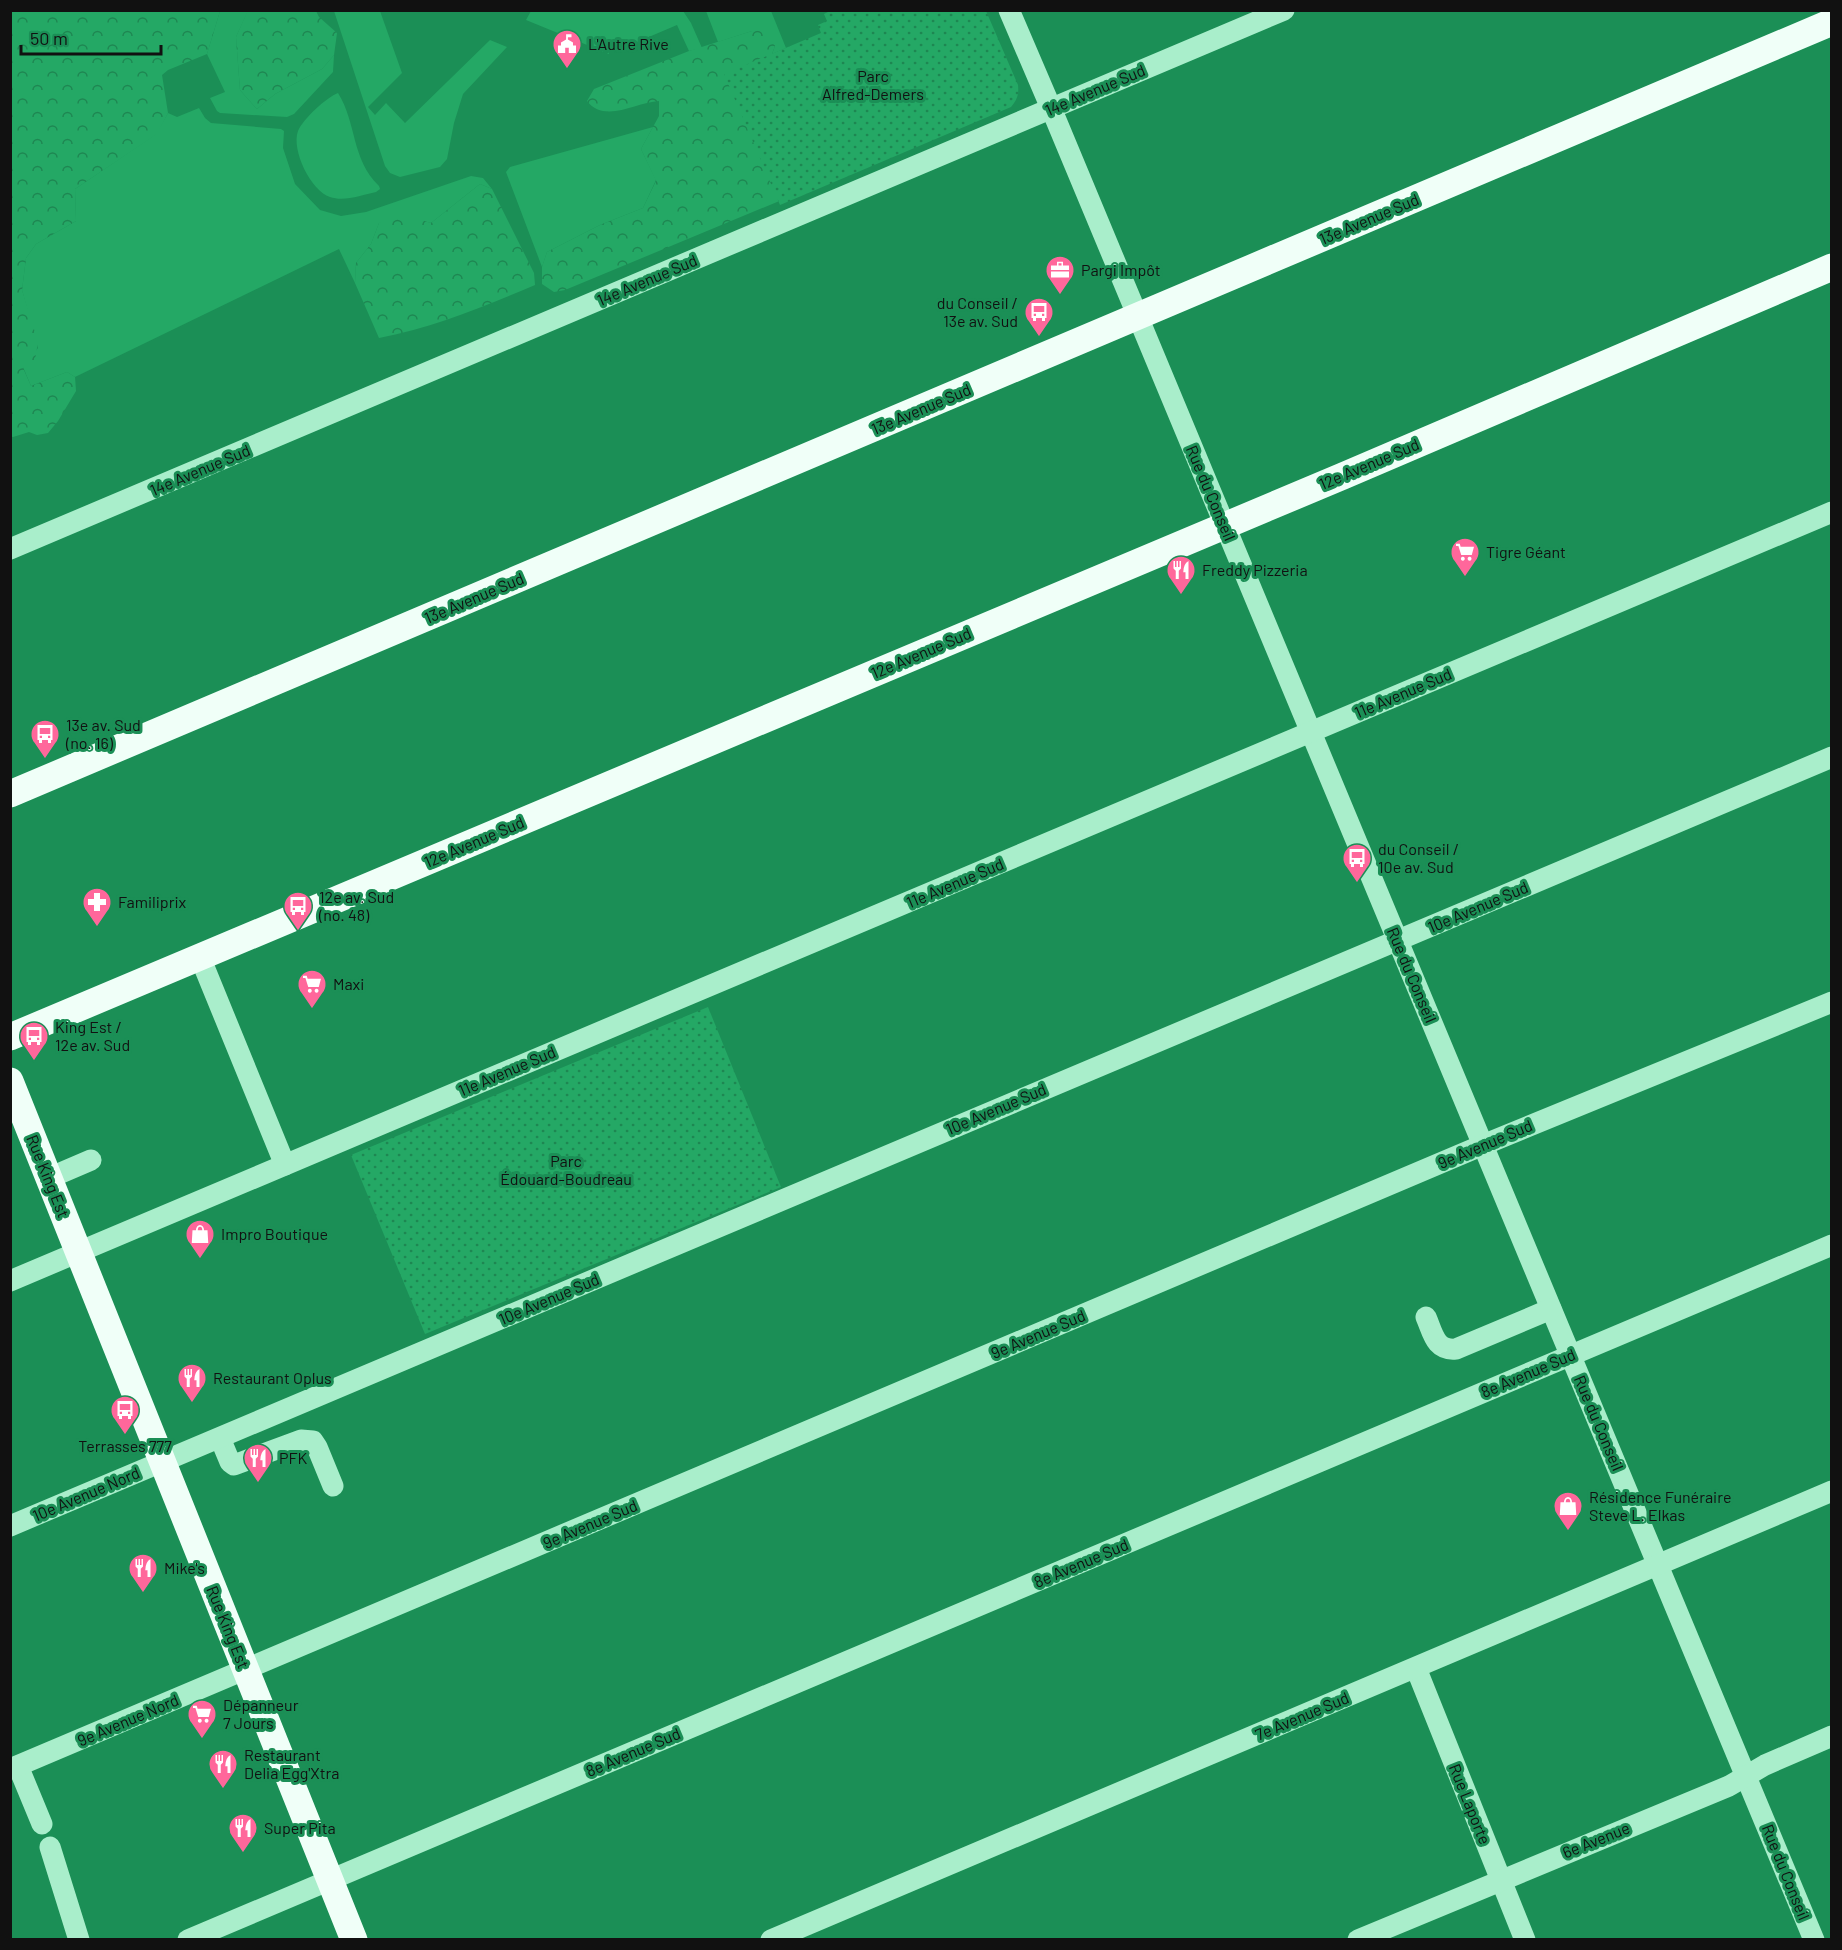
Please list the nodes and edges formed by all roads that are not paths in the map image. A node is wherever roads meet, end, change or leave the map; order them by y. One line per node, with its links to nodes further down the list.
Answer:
1 (1009, 10): 4 (street, Rue du Conseil)
2 (1284, 10): 4 (street, 14e Avenue Sud)
3 (1832, 22): 6 (main road, 13e Avenue Sud)
4 (1051, 108): 6 (street, Rue du Conseil); 9 (street, 14e Avenue Sud)
5 (1832, 267): 8 (main road, 12e Avenue Sud)
6 (1138, 317): 8 (street, Rue du Conseil); 12 (main road, 13e Avenue Sud)
7 (1832, 512): 10 (street, 11e Avenue Sud)
8 (1225, 525): 10 (street, Rue du Conseil); 14 (main road, 12e Avenue Sud)
9 (10, 549)
10 (1311, 732): 13 (street, Rue du Conseil); 20 (street, 11e Avenue Sud)
11 (1832, 757): 13 (street, 10e Avenue Sud)
12 (10, 794)
13 (1398, 940): 18 (street, Rue du Conseil); 28 (street, 10e Avenue Sud)
14 (200, 957): 16 (main road, 12e Avenue Sud); 20 (street)
15 (1832, 1002): 18 (street, 9e Avenue Sud)
16 (10, 1036)
17 (10, 1081): 21 (main road, Rue King Est)
18 (1483, 1145): 25 (street, Rue du Conseil); 35 (street, 9e Avenue Sud)
19 (91, 1160): 21 (street)
20 (285, 1165): 23 (street, 11e Avenue Sud)
21 (49, 1178): 23 (main road, Rue King Est)
22 (1832, 1245): 27 (street, 8e Avenue Sud)
23 (79, 1252): 24 (street, 11e Avenue Sud); 29 (main road, Rue King Est)
24 (10, 1281)
25 (1551, 1309): 26 (street); 27 (street, Rue du Conseil)
26 (1426, 1317)
27 (1571, 1356): 33 (street, Rue du Conseil); 41 (street, 8e Avenue Sud)
28 (220, 1438): 29 (street, 10e Avenue Sud); 30 (street)
29 (162, 1462): 32 (street, 10e Avenue Nord); 35 (main road, Rue King Est)
30 (333, 1486)
31 (1832, 1491): 33 (street, 7e Avenue Sud)
32 (10, 1526)
33 (1658, 1565): 34 (street, 7e Avenue Sud); 38 (street, Rue du Conseil)
34 (1416, 1668): 42 (street, Rue Laporte); 43 (street, 7e Avenue Sud)
35 (246, 1671): 37 (street, 9e Avenue Nord); 41 (main road, Rue King Est)
36 (1832, 1736): 38 (street, 6e Avenue)
37 (14, 1767): 39 (street)
38 (1747, 1775): 42 (street, 6e Avenue); 50 (street, Rue du Conseil)
39 (42, 1824)
40 (50, 1847): 44 (street)
41 (330, 1880): 45 (street, 8e Avenue Sud); 46 (main road, Rue King Est)
42 (1500, 1880): 48 (street, 6e Avenue); 49 (street, Rue Laporte)
43 (805, 1933): 47 (street, 7e Avenue Sud)
44 (79, 1940)
45 (188, 1940)
46 (354, 1940)
47 (771, 1940)
48 (1358, 1940)
49 (1525, 1940)
50 (1814, 1940)

